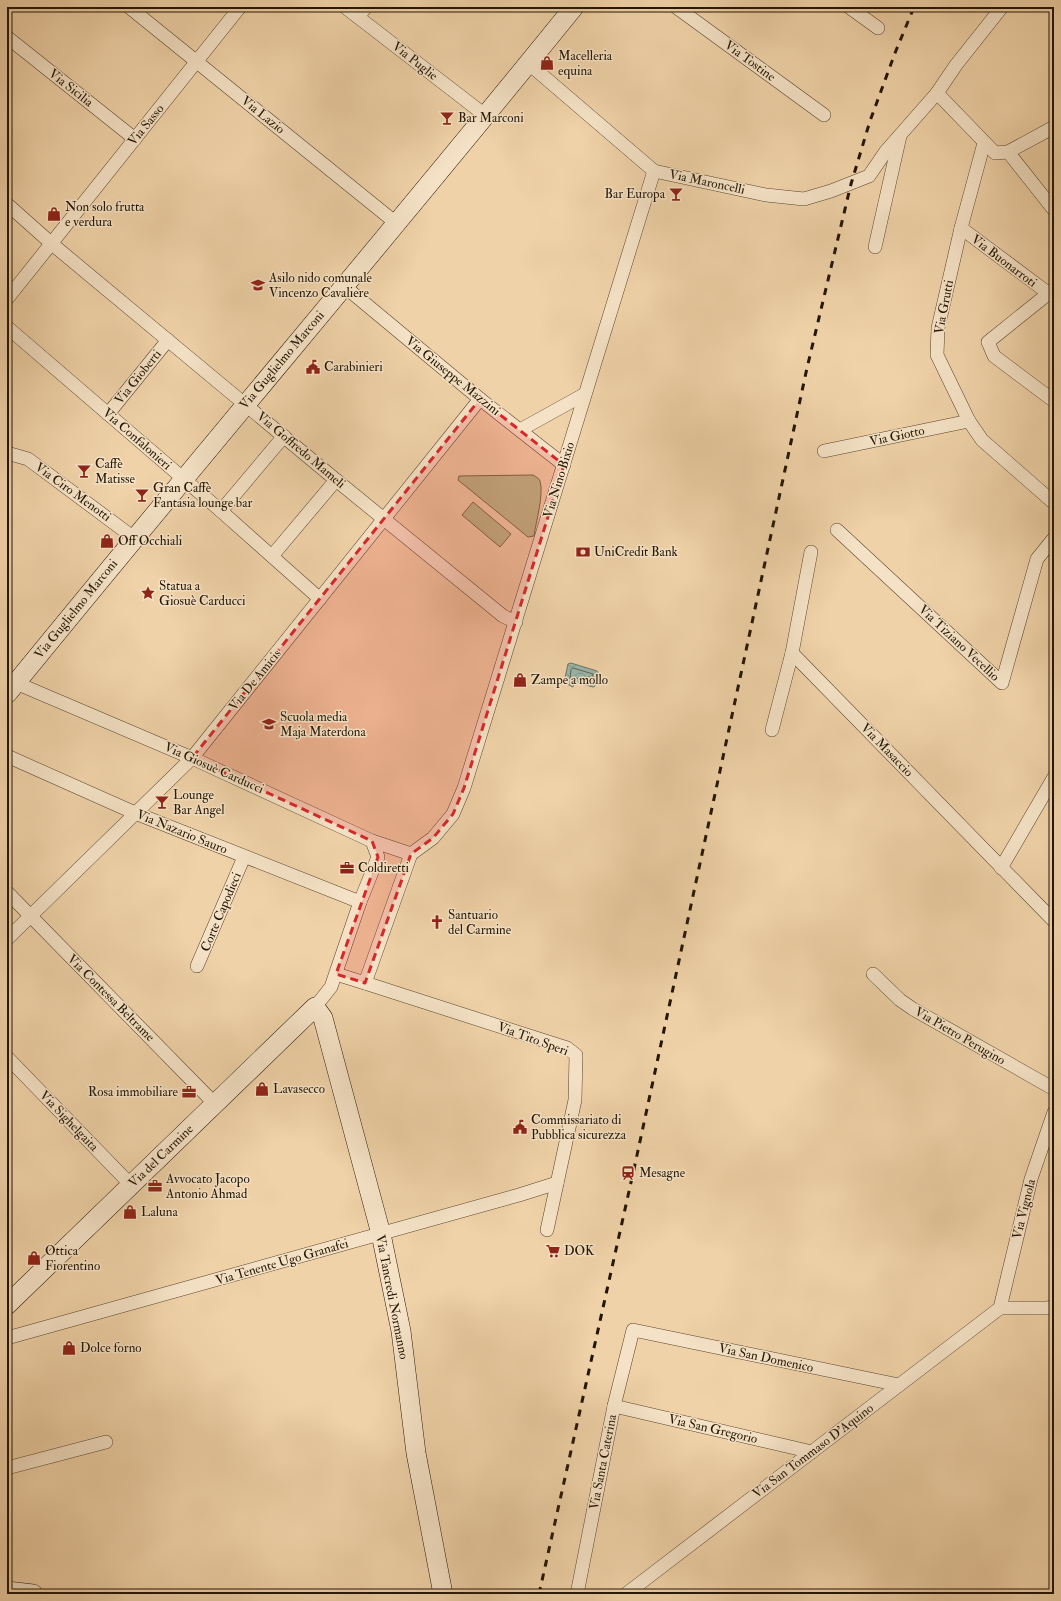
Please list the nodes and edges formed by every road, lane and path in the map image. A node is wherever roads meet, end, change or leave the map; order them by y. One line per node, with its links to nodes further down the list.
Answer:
1 (130, 7): 11 (street, Via Lazio)
2 (345, 7): 8 (street, Via Puglie)
3 (574, 7): 12 (main road, Via Guglielmo Marconi)
4 (676, 7): 14 (street, Via Tostine)
5 (849, 7): 9 (street)
6 (1002, 7): 13 (street, Via Maroncelli)
7 (234, 9): 11 (street, Via Sasso)
8 (362, 12): 15 (street, Via Puglie)
9 (878, 28)
10 (7, 37): 18 (street, Via Sicilia)
11 (197, 61): 18 (street, Via Sasso); 24 (street, Via Lazio)
12 (528, 64): 15 (main road, Via Guglielmo Marconi); 21 (street, Via Maroncelli)
13 (937, 93): 17 (street, Via Maroncelli); 19 (street)
14 (824, 115)
15 (486, 116): 24 (main road, Via Guglielmo Marconi)
16 (1054, 127): 20 (street)
17 (900, 136): 21 (street, Via Maroncelli); 27 (street)
18 (135, 139): 26 (street, Via Sasso)
19 (984, 143): 20 (street); 25 (street, Via Grutti)
20 (1008, 152): 23 (street)
21 (654, 171): 33 (street, Via Nino Bixio)
22 (7, 204): 26 (street, Via Goffredo Mameli)
23 (1054, 210)
24 (396, 223): 28 (main road, Via Guglielmo Marconi)
25 (961, 228): 29 (street, Via Buonarroti); 38 (street, Via Grutti)
26 (52, 244): 30 (street, Via Sasso); 32 (street, Via Goffredo Mameli)
27 (875, 247)
28 (344, 286): 34 (street, Via Giuseppe Mazzini); 36 (main road, Via Guglielmo Marconi)
29 (1051, 291): 35 (street)
30 (7, 299)
31 (7, 327): 37 (street, Via Confalonieri)
32 (168, 340): 36 (street, Via Goffredo Mameli); 37 (street, Via Gioberti)
33 (585, 394): 39 (street); 43 (street, Via Nino Bixio)
34 (480, 398): 39 (street, Via Giuseppe Mazzini); 48 (street, Via De Amicis)
35 (1054, 401)
36 (245, 404): 40 (street, Via Goffredo Mameli); 44 (main road, Via Guglielmo Marconi)
37 (108, 414): 44 (street, Via Confalonieri)
38 (970, 421): 41 (street, Via Giotto); 46 (street, Via Grutti)
39 (520, 430): 43 (street, Via Giuseppe Mazzini)
40 (284, 436): 45 (street, Via Goffredo Mameli); 47 (street)
41 (824, 451)
42 (7, 453): 50 (street, Via Ciro Menotti)
43 (564, 465): 55 (street, Via Nino Bixio)
44 (183, 479): 47 (street, Via Confalonieri); 50 (main road, Via Guglielmo Marconi)
45 (336, 480): 48 (street, Via Goffredo Mameli); 53 (street)
46 (1054, 503)
47 (221, 511): 53 (street, Via Confalonieri)
48 (384, 518): 54 (street, Via De Amicis); 55 (street, Via Goffredo Mameli)
49 (837, 530): 51 (street, Via Tiziano Vecellio)
50 (134, 538): 57 (main road, Via Guglielmo Marconi)
51 (1054, 538)
52 (811, 552): 56 (street)
53 (272, 556): 54 (street, Via Confalonieri)
54 (320, 599): 60 (street, Via De Amicis)
55 (516, 622): 64 (street, Via Nino Bixio)
56 (792, 653): 58 (street); 66 (street, Via Masaccio)
57 (11, 688): 60 (street, Via Giosuè Carducci)
58 (772, 730)
59 (7, 756): 62 (street, Via Nazario Sauro)
60 (192, 758): 62 (street, Via De Amicis); 63 (street, Via Giosuè Carducci)
61 (1054, 777): 66 (street)
62 (135, 813): 65 (street, Via Nazario Sauro); 69 (street, Via De Amicis)
63 (372, 841): 64 (street, Via Giosuè Carducci); 68 (street)
64 (411, 854): 75 (street)
65 (244, 857): 68 (street, Via Nazario Sauro); 72 (street, Corte Capodieci)
66 (1002, 868): 70 (street, Via Masaccio)
67 (7, 892): 69 (street, Via Contessa Beltrame)
68 (360, 902): 73 (street)
69 (31, 916): 71 (street, Via De Amicis); 79 (street, Via Contessa Beltrame)
70 (1054, 922)
71 (7, 939)
72 (197, 966)
73 (336, 974): 75 (street); 76 (street)
74 (873, 974): 78 (street, Via Pietro Perugino)
75 (366, 983): 81 (street, Via Tito Speri)
76 (315, 1007): 79 (main road, Via del Carmine); 84 (main road, Via Tancredi Normanno)
77 (7, 1057): 82 (street, Via Sighelgaita)
78 (1054, 1089)
79 (215, 1104): 82 (main road, Via del Carmine)
80 (1054, 1112): 87 (street, Via Vignola)
81 (557, 1183): 83 (street, Via Tito Speri); 84 (street, Via Tenente Ugo Granafei)
82 (131, 1185): 85 (main road, Via del Carmine)
83 (547, 1230)
84 (381, 1234): 89 (street, Via Tenente Ugo Granafei); 97 (main road, Via Tancredi Normanno)
85 (7, 1306)
86 (1054, 1306): 87 (street)
87 (1000, 1308): 90 (street, Via San Tommaso D'Aquino)
88 (633, 1330): 90 (street, Via San Domenico); 91 (street, Via Santa Caterina)
89 (7, 1338)
90 (899, 1385): 93 (street, Via San Tommaso D'Aquino)
91 (614, 1406): 93 (street, Via San Gregorio); 98 (street, Via Santa Caterina)
92 (106, 1442): 94 (street)
93 (812, 1452): 99 (street, Via San Tommaso D'Aquino)
94 (7, 1468)
95 (8, 1587): 96 (main road)
96 (33, 1594)
97 (443, 1594)
98 (577, 1594)
99 (626, 1594)

